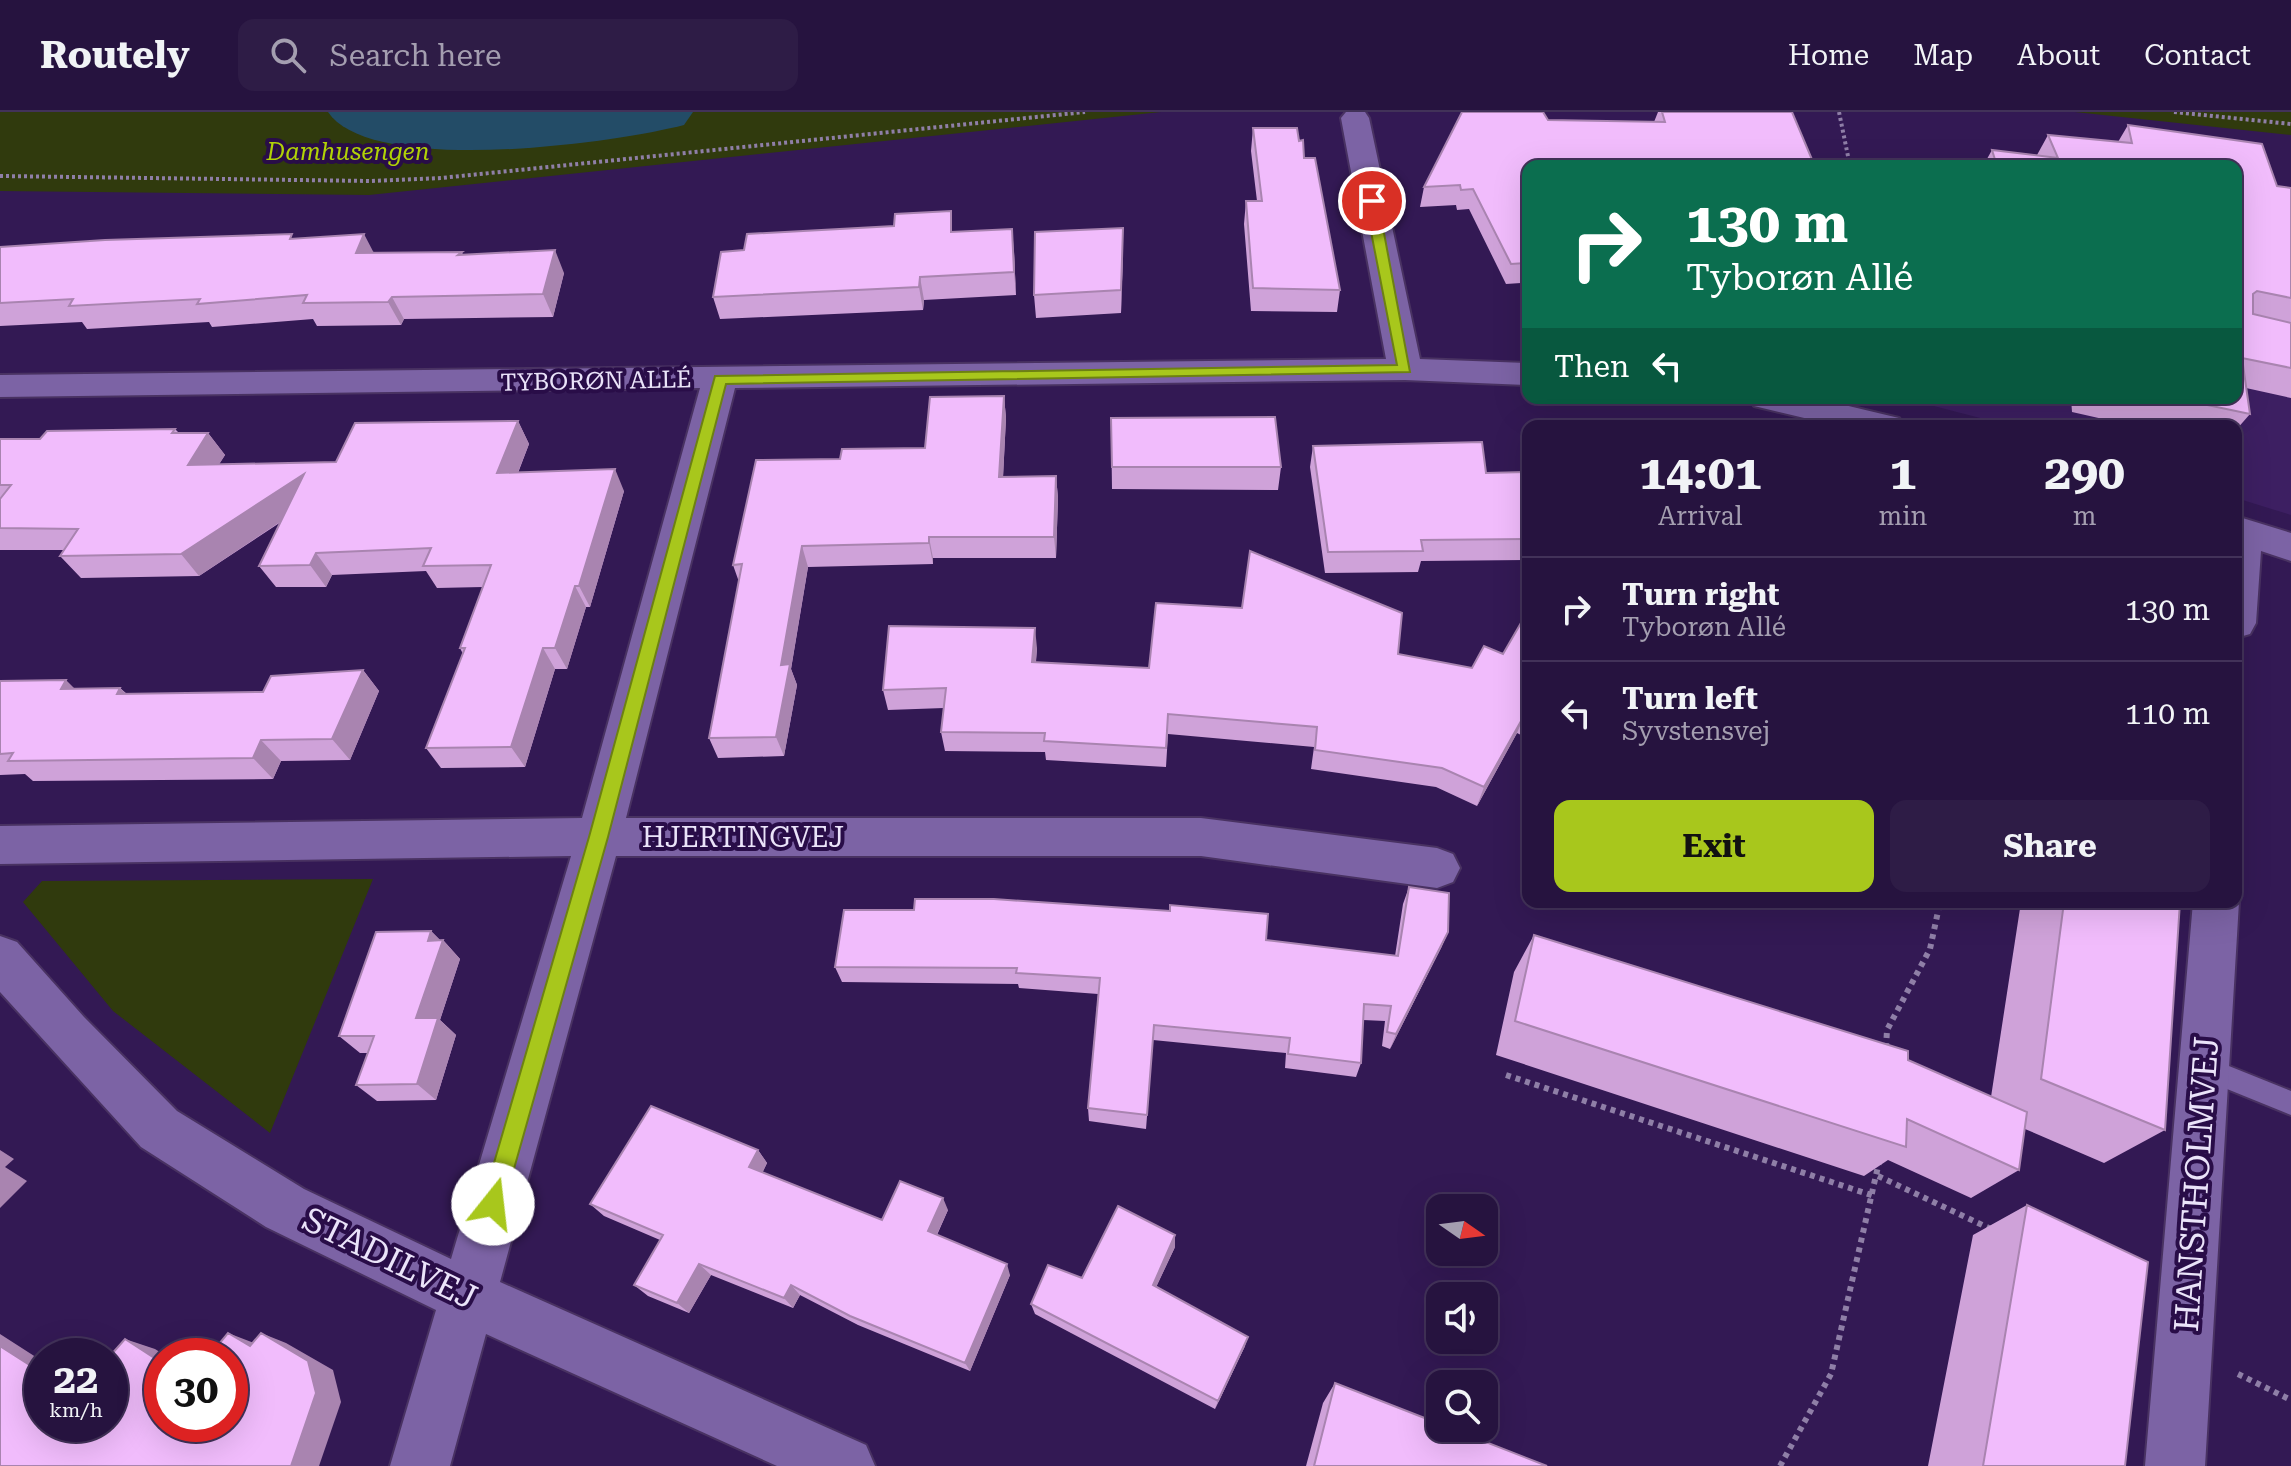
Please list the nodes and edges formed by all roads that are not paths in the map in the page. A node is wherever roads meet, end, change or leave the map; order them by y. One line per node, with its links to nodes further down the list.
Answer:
1 (1355, 118): 2 (street)
2 (1405, 369): 3 (street, TYBORØN ALLÉ); 4 (street, TYBORØN ALLÉ)
3 (1522, 374)
4 (720, 379): 5 (street, TYBORØN ALLÉ); 10 (street)
5 (0, 386)
6 (1801, 404): 7 (street)
7 (1863, 420)
8 (2242, 531): 9 (street)
9 (2291, 547)
10 (599, 837): 11 (street, HJERTINGVEJ); 12 (street, HJERTINGVEJ); 17 (street)
11 (0, 845)
12 (1437, 868)
13 (2216, 908): 15 (street, HANSTHOLMVEJ)
14 (0, 957): 17 (street, STADILVEJ)
15 (2204, 1068): 16 (lane); 20 (street, HANSTHOLMVEJ)
16 (2291, 1103)
17 (467, 1296): 18 (street); 19 (street, STADILVEJ)
18 (420, 1466)
19 (845, 1466)
20 (2175, 1466)

